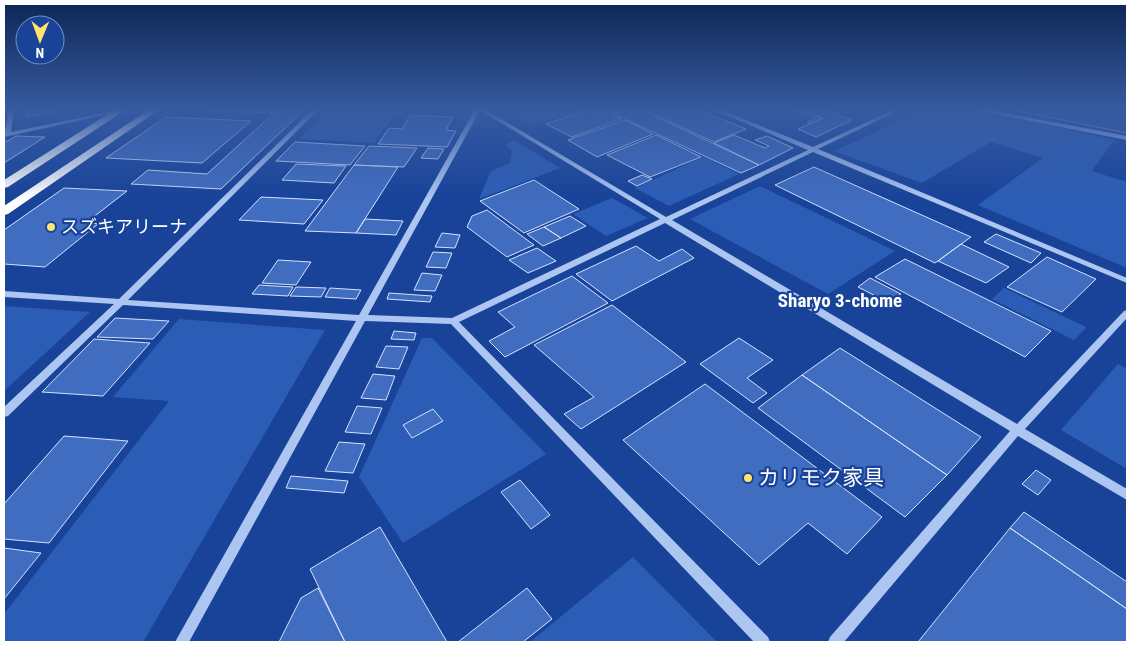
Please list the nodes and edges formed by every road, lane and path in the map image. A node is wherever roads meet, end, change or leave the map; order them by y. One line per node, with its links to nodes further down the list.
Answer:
1 (77, 139): 9 (highway)
2 (109, 139): 10 (highway)
3 (285, 139): 14 (street)
4 (458, 139): 16 (street)
5 (532, 139): 11 (street)
6 (788, 139): 8 (street)
7 (835, 139): 8 (street)
8 (813, 150): 11 (street); 12 (street)
9 (4, 186)
10 (4, 211)
11 (668, 220): 17 (street); 19 (street)
12 (1127, 280)
13 (4, 294): 14 (street)
14 (122, 302): 16 (street); 18 (street)
15 (1127, 312): 19 (street)
16 (360, 318): 17 (street); 21 (street)
17 (453, 321): 22 (street)
18 (4, 413)
19 (1017, 430): 20 (street); 23 (street)
20 (1127, 494)
21 (182, 642)
22 (763, 642)
23 (835, 642)

